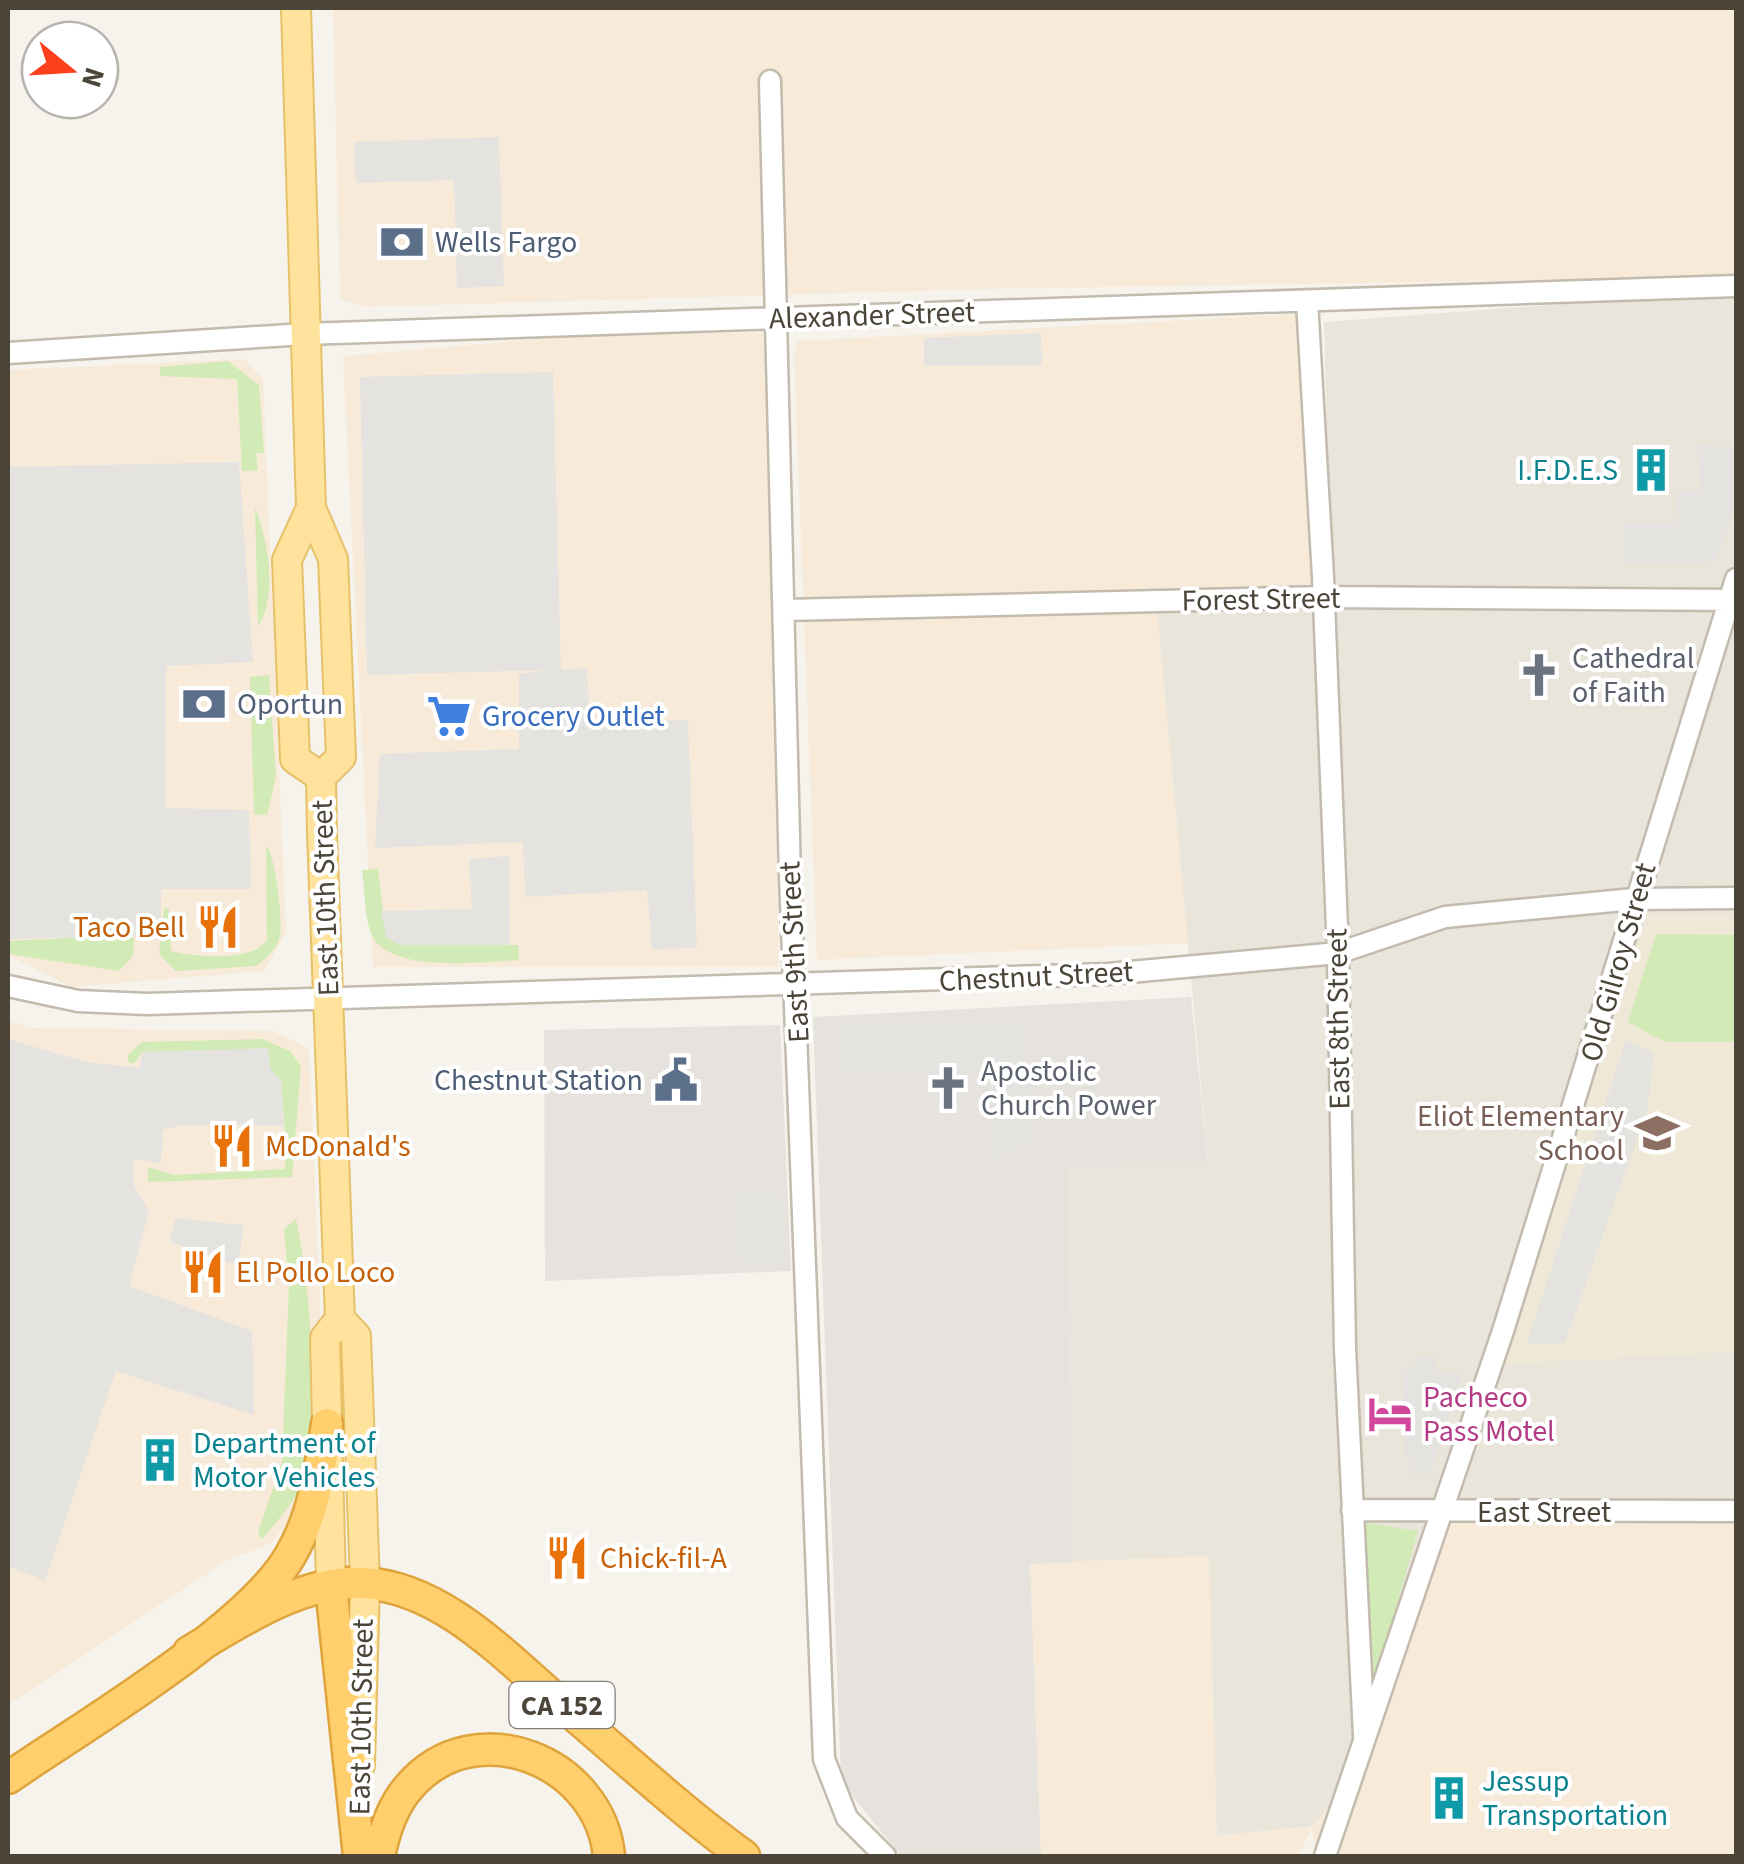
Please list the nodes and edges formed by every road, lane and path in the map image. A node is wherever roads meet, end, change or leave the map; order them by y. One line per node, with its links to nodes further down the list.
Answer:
1 (296, 8): 6 (main road, East 10th Street)
2 (770, 81): 5 (street, East 9th Street)
3 (1736, 286): 4 (street, Alexander Street)
4 (1306, 301): 5 (street, Alexander Street); 10 (street, East 8th Street)
5 (775, 319): 6 (street, Alexander Street); 12 (street, East 9th Street)
6 (306, 334): 7 (street, Alexander Street); 8 (main road, East 10th Street)
7 (8, 354)
8 (310, 508): 13 (main road, East 10th Street); 13 (main road, East 10th Street)
9 (1736, 579): 11 (street, Old Gilroy Street)
10 (1323, 598): 11 (street, Forest Street); 12 (street, Forest Street); 16 (street, East 8th Street)
11 (1733, 600): 15 (street, Old Gilroy Street)
12 (786, 610): 18 (street, East 9th Street)
13 (321, 778): 19 (main road, East 10th Street)
14 (1736, 898): 15 (street, Chestnut Street)
15 (1634, 900): 16 (street, Chestnut Street); 24 (street, Old Gilroy Street)
16 (1338, 954): 18 (street, Chestnut Street); 22 (street, East 8th Street)
17 (8, 986): 19 (street, Chestnut Street)
18 (796, 987): 19 (street, Chestnut Street); 33 (street, East 9th Street)
19 (328, 998): 20 (main road, East 10th Street)
20 (340, 1319): 21 (main road, East 10th Street); 25 (main road, East 10th Street)
21 (326, 1424): 26 (main road, East 10th Street); 27 (highway)
22 (1352, 1510): 24 (street, East Street); 28 (street, East 8th Street)
23 (1736, 1511): 24 (street, East Street)
24 (1444, 1513): 28 (street, Old Gilroy Street)
25 (365, 1582): 26 (highway, CA 152); 30 (main road, East 10th Street); 32 (highway, CA 152)
26 (331, 1586): 27 (highway); 30 (highway, East 10th Street)
27 (188, 1652): 29 (highway)
28 (1364, 1736): 34 (street, Old Gilroy Street)
29 (8, 1778)
30 (365, 1850): 31 (highway)
31 (610, 1856)
32 (744, 1856)
33 (884, 1856)
34 (1325, 1856)

